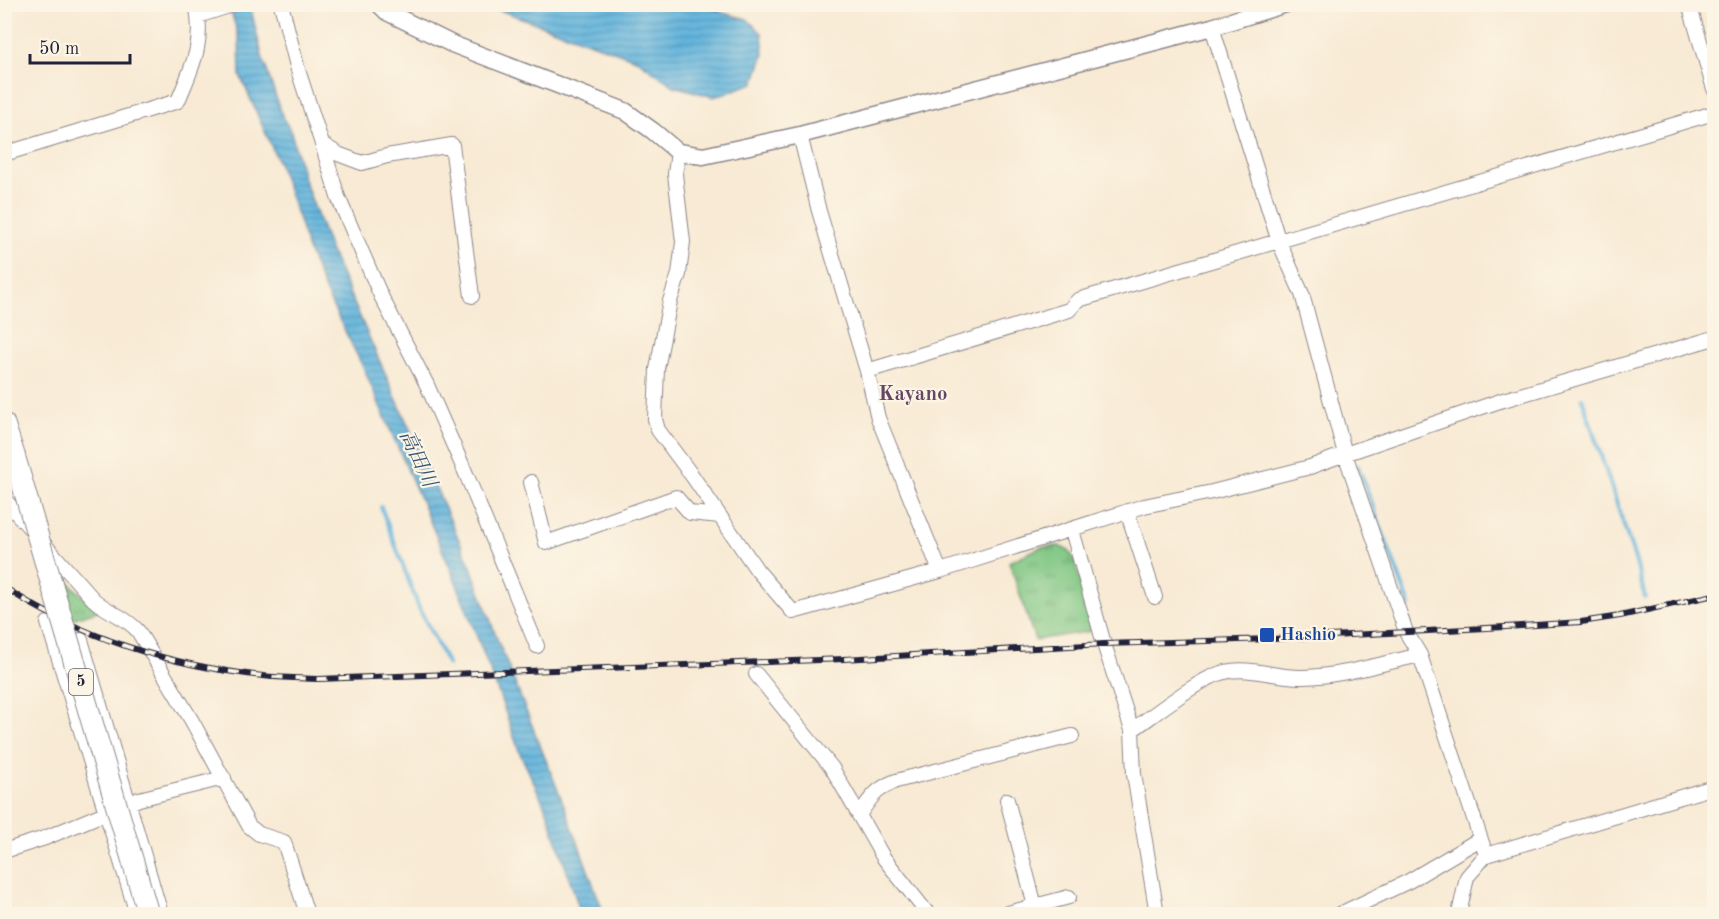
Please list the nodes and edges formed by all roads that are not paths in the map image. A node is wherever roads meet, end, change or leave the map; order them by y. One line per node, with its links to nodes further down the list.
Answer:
1 (234, 4): 6 (street)
2 (281, 4): 11 (street)
3 (379, 4): 12 (street)
4 (1286, 4): 7 (street)
5 (1689, 4): 8 (street)
6 (201, 11): 13 (street)
7 (1212, 27): 10 (street); 14 (street)
8 (1714, 89)
9 (1714, 113): 14 (street)
10 (800, 135): 12 (street); 17 (street)
11 (322, 144): 15 (street); 29 (street)
12 (678, 152): 23 (street)
13 (4, 154)
14 (1279, 242): 17 (street); 19 (street)
15 (472, 296)
16 (1714, 338): 19 (street)
17 (867, 371): 25 (street)
18 (4, 424): 47 (main road, 5, bridge)
19 (1344, 454): 22 (street); 30 (street)
20 (531, 482): 23 (street)
21 (4, 499): 36 (street)
22 (1127, 512): 24 (street); 26 (street)
23 (720, 516): 25 (street)
24 (1072, 530): 25 (street); 34 (street)
25 (940, 571)
26 (1155, 597)
27 (48, 623): 32 (street)
28 (81, 640): 31 (street)
29 (537, 646)
30 (1420, 655): 34 (street); 42 (street)
31 (88, 664): 32 (street); 39 (street)
32 (62, 671): 40 (street)
33 (756, 674): 41 (street)
34 (1132, 730): 51 (street)
35 (1072, 736): 41 (street)
36 (224, 778): 39 (street); 48 (street)
37 (1714, 787): 44 (street)
38 (1007, 800): 46 (street)
39 (128, 803): 40 (street); 47 (street)
40 (105, 814): 43 (street); 47 (street)
41 (859, 815): 49 (street)
42 (1480, 839): 44 (street); 52 (street)
43 (4, 851)
44 (1486, 855): 53 (street)
45 (1069, 897): 46 (street)
46 (1035, 906): 50 (street)
47 (148, 913)
48 (307, 915)
49 (928, 915)
50 (1004, 915)
51 (1157, 915)
52 (1340, 915)
53 (1459, 915)

